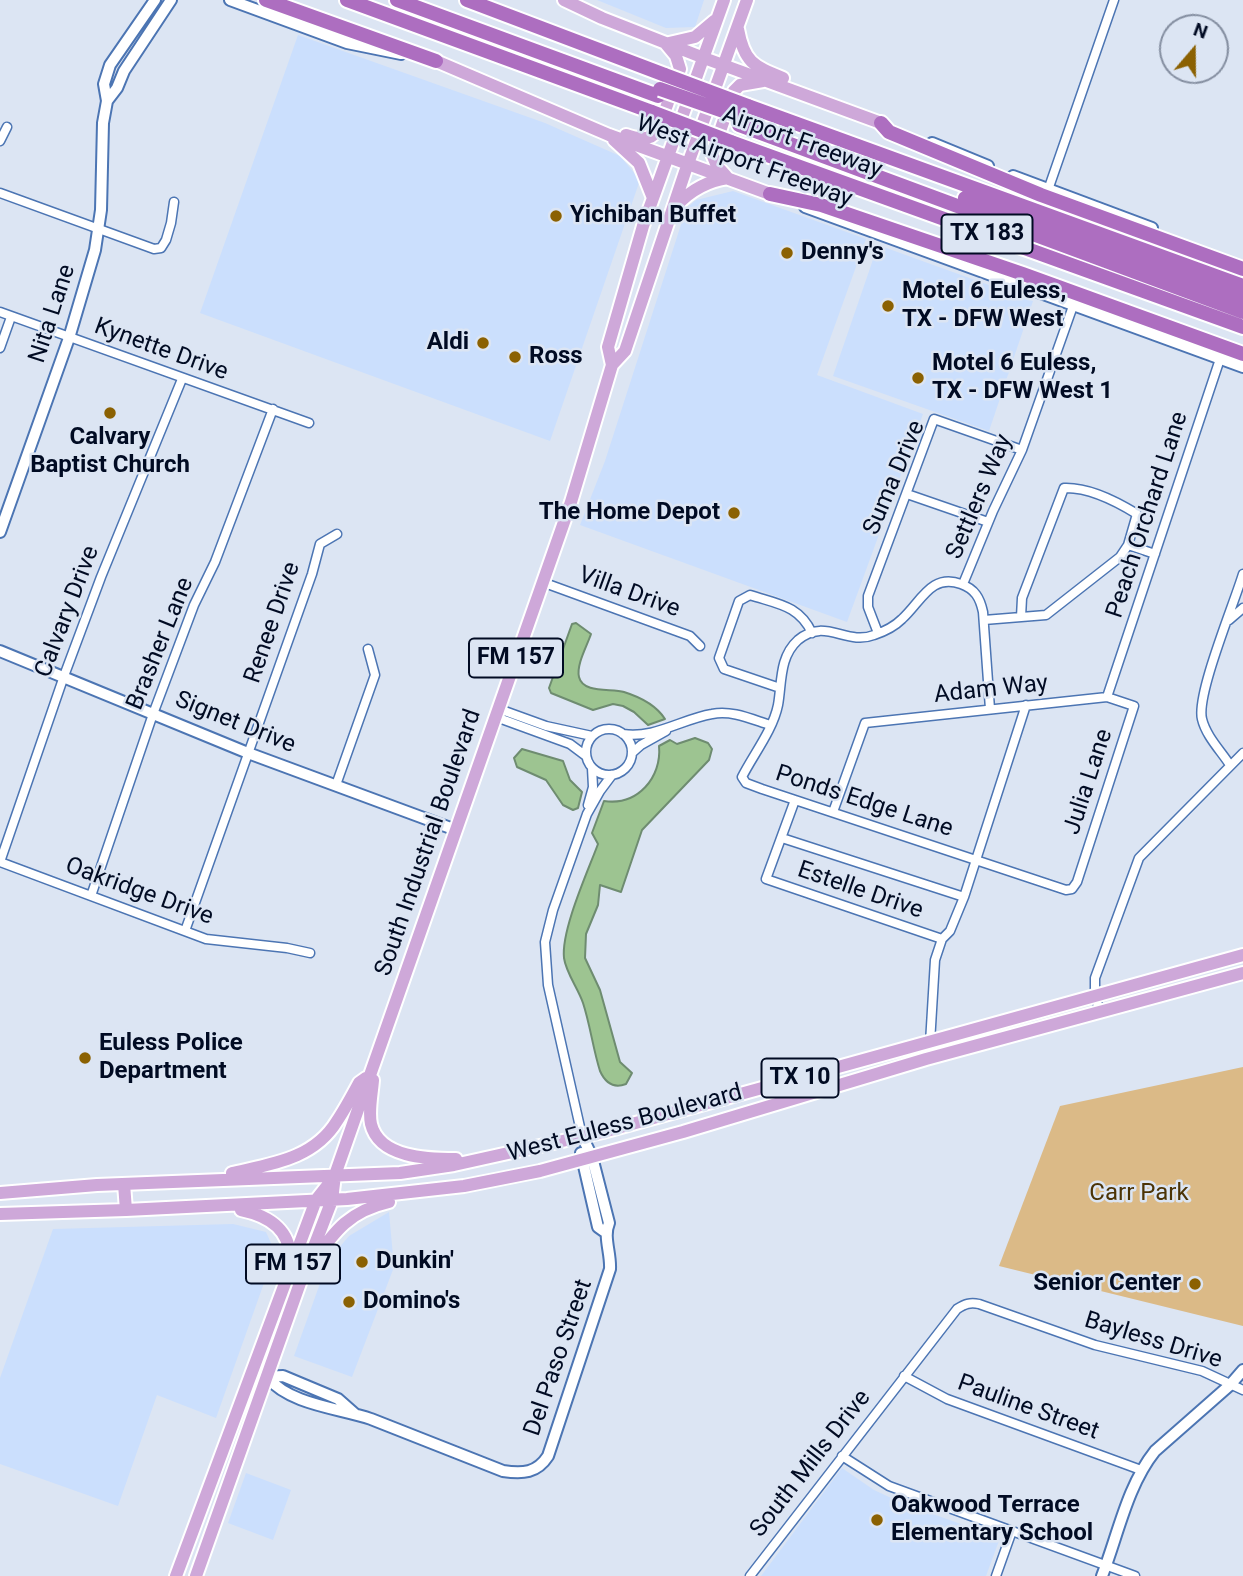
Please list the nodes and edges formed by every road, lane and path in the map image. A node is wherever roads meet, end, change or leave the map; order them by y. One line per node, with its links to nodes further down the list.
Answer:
1 (155, 0): 21 (street, Nita Lane)
2 (171, 0): 21 (street, Nita Lane)
3 (230, 0): 17 (street, West Airport Freeway)
4 (267, 0): 17 (highway)
5 (347, 0): 46 (highway, Airport Freeway / TX 183, bridge)
6 (397, 0): 20 (highway)
7 (418, 0): 20 (highway)
8 (467, 0): 20 (highway, Airport Freeway / TX 183)
9 (564, 0): 15 (main road, Airport Freeway)
10 (724, 0): 13 (main road, FM 157)
11 (747, 0): 14 (main road, FM 157)
12 (1114, 0): 31 (street)
13 (718, 18): 15 (main road); 16 (main road, FM 157)
14 (738, 26): 18 (main road, FM 157); 22 (main road)
15 (665, 43): 16 (main road, Airport Freeway); 26 (main road)
16 (704, 58): 18 (main road, Airport Freeway); 28 (main road, South Industrial Boulevard / FM 157)
17 (436, 61): 26 (main road, West Airport Freeway)
18 (724, 66): 19 (main road); 29 (main road, South Industrial Boulevard / FM 157)
19 (766, 81): 22 (main road); 30 (main road)
20 (661, 87): 23 (highway, Airport Freeway / TX 183, bridge); 23 (highway)
21 (107, 101): 37 (street, Nita Lane)
22 (829, 103): 24 (main road)
23 (743, 116): 40 (highway, Airport Freeway / TX 183); 41 (highway); 43 (highway)
24 (881, 123): 31 (street); 39 (highway)
25 (8, 127): 27 (street)
26 (604, 133): 28 (main road, West Airport Freeway); 34 (main road)
27 (0, 141)
28 (668, 156): 29 (main road, West Airport Freeway); 34 (main road, South Industrial Boulevard / FM 157)
29 (688, 164): 30 (main road, West Airport Freeway); 36 (main road, South Industrial Boulevard / FM 157)
30 (728, 178): 33 (main road, West Airport Freeway); 36 (main road)
31 (1048, 190): 38 (street)
32 (0, 193): 37 (street)
33 (770, 194): 42 (street, West Airport Freeway); 49 (highway)
34 (653, 198): 51 (main road, South Industrial Boulevard / FM 157)
35 (174, 202): 37 (street)
36 (674, 207): 51 (main road, South Industrial Boulevard / FM 157)
37 (98, 230): 47 (street, Nita Lane)
38 (1243, 262)
39 (1243, 269)
40 (1243, 286)
41 (1243, 299)
42 (1073, 306): 50 (street, West Airport Freeway); 56 (street, Settlers Way)
43 (1243, 312)
44 (0, 313): 45 (street, Kynette Drive)
45 (11, 317): 47 (street, Kynette Drive); 48 (street)
46 (1243, 327)
47 (69, 338): 53 (street, Kynette Drive); 59 (street, Nita Lane)
48 (0, 348)
49 (1243, 354)
50 (1220, 359): 52 (street, West Airport Freeway); 62 (street, Peach Orchard Lane)
51 (612, 365): 64 (main road, South Industrial Boulevard / FM 157)
52 (1243, 367)
53 (182, 379): 54 (street, Kynette Drive); 75 (street, Calvary Drive)
54 (273, 409): 55 (street, Kynette Drive); 80 (street, Brasher Lane)
55 (309, 423)
56 (1022, 450): 57 (street, Suma Drive); 58 (street, Settlers Way)
57 (907, 494): 58 (street); 71 (street, Suma Drive)
58 (988, 522): 65 (street, Settlers Way)
59 (0, 532)
60 (337, 534): 86 (street, Renee Drive)
61 (1128, 545): 62 (street); 67 (street); 67 (street)
62 (1155, 554): 77 (street, Peach Orchard Lane)
63 (1243, 574): 69 (street)
64 (542, 582): 72 (street, Villa Drive); 81 (main road, South Industrial Boulevard / FM 157)
65 (963, 584): 68 (street); 71 (street)
66 (1243, 608): 69 (street)
67 (1021, 617): 68 (street)
68 (984, 620): 79 (street)
69 (1229, 620): 90 (street)
70 (812, 633): 71 (street); 76 (street); 76 (street)
71 (878, 633)
72 (699, 646)
73 (368, 649): 93 (street)
74 (0, 651): 75 (street, Signet Drive)
75 (64, 676): 80 (street, Signet Drive); 100 (street, Calvary Drive)
76 (780, 688): 82 (street)
77 (1107, 698): 78 (street, Adam Way); 101 (street, Julia Lane)
78 (1026, 705): 79 (street, Adam Way); 99 (street)
79 (990, 709): 95 (street, Adam Way)
80 (153, 713): 86 (street, Signet Drive); 102 (street, Brasher Lane)
81 (497, 713): 85 (street); 89 (street); 97 (main road, South Industrial Boulevard / FM 157)
82 (770, 725): 83 (street); 94 (street, Ponds Edge Lane)
83 (671, 728): 84 (street); 87 (street)
84 (623, 734): 85 (street); 87 (street)
85 (592, 736): 89 (street)
86 (248, 753): 93 (street, Signet Drive); 104 (street, Renee Drive)
87 (632, 753): 92 (street)
88 (1243, 753): 90 (street)
89 (586, 756): 91 (street)
90 (1230, 765): 109 (street)
91 (592, 768): 92 (street); 96 (street)
92 (612, 775): 96 (street)
93 (336, 785): 97 (street, Signet Drive)
94 (795, 800): 95 (street, Ponds Edge Lane); 98 (street)
95 (833, 812): 99 (street, Ponds Edge Lane)
96 (587, 814): 115 (street, Del Paso Street)
97 (456, 830): 113 (main road, South Industrial Boulevard / FM 157)
98 (782, 838): 103 (street); 105 (street, Estelle Drive)
99 (976, 859): 101 (street, Ponds Edge Lane); 103 (street)
100 (0, 862): 102 (street, Oakridge Drive)
101 (1066, 890)
102 (91, 896): 104 (street, Oakridge Drive)
103 (964, 897): 105 (street)
104 (185, 931): 106 (street, Oakridge Drive)
105 (942, 939): 111 (street)
106 (310, 953)
107 (1243, 955): 109 (main road, West Euless Boulevard / TX 10)
108 (1243, 973): 110 (main road, West Euless Boulevard / TX 10)
109 (1095, 996): 110 (street); 111 (main road, West Euless Boulevard / TX 10)
110 (1101, 1013): 112 (main road, West Euless Boulevard / TX 10)
111 (930, 1043): 112 (street); 115 (main road, West Euless Boulevard / TX 10)
112 (926, 1059): 117 (main road, West Euless Boulevard / TX 10)
113 (374, 1060): 114 (main road, South Industrial Boulevard / FM 157); 116 (main road)
114 (369, 1076): 118 (main road, South Industrial Boulevard / FM 157); 119 (main road)
115 (582, 1136): 116 (main road, West Euless Boulevard / TX 10); 117 (street, Del Paso Street)
116 (484, 1158): 118 (main road, West Euless Boulevard / TX 10)
117 (587, 1158): 121 (main road, West Euless Boulevard / TX 10); 136 (street, Del Paso Street)
118 (335, 1175): 119 (main road, West Euless Boulevard / TX 10); 124 (main road, South Industrial Boulevard / FM 157); 125 (main road, South Industrial Boulevard / FM 157)
119 (206, 1179): 120 (main road, West Euless Boulevard / TX 10)
120 (124, 1184): 122 (main road, West Euless Boulevard / TX 10); 128 (main road)
121 (435, 1190): 125 (main road, West Euless Boulevard / TX 10); 130 (main road)
122 (15, 1192): 123 (main road, West Euless Boulevard / TX 10); 126 (main road)
123 (0, 1193)
124 (316, 1200): 125 (main road, West Euless Boulevard / TX 10); 127 (main road, West Euless Boulevard / TX 10); 131 (main road, South Industrial Boulevard / FM 157)
125 (332, 1200): 130 (main road, South Industrial Boulevard / FM 157)
126 (0, 1201)
127 (231, 1206): 128 (main road, West Euless Boulevard / TX 10); 131 (main road)
128 (126, 1210): 129 (main road, West Euless Boulevard / TX 10)
129 (0, 1214)
130 (300, 1283): 136 (main road, South Industrial Boulevard / FM 157)
131 (285, 1285): 134 (main road, South Industrial Boulevard / FM 157)
132 (973, 1302): 135 (street, South Mills Drive); 137 (street, Bayless Drive)
133 (1243, 1370): 137 (street)
134 (251, 1374): 136 (street, Del Paso Street); 142 (main road, South Industrial Boulevard / FM 157)
135 (904, 1377): 139 (street, South Mills Drive); 140 (street, Pauline Street)
136 (268, 1378): 143 (main road, South Industrial Boulevard / FM 157)
137 (1230, 1385): 138 (street, Bayless Drive); 140 (street)
138 (1243, 1390)
139 (842, 1456): 141 (street); 147 (street, South Mills Drive)
140 (1141, 1470): 144 (street)
141 (1012, 1531): 144 (street); 148 (street)
142 (191, 1534): 143 (main road); 145 (main road, South Industrial Boulevard / FM 157)
143 (209, 1540): 146 (main road, South Industrial Boulevard / FM 157)
144 (1104, 1571): 149 (street)
145 (176, 1576)
146 (196, 1576)
147 (750, 1576)
148 (996, 1576)
149 (1135, 1576)

